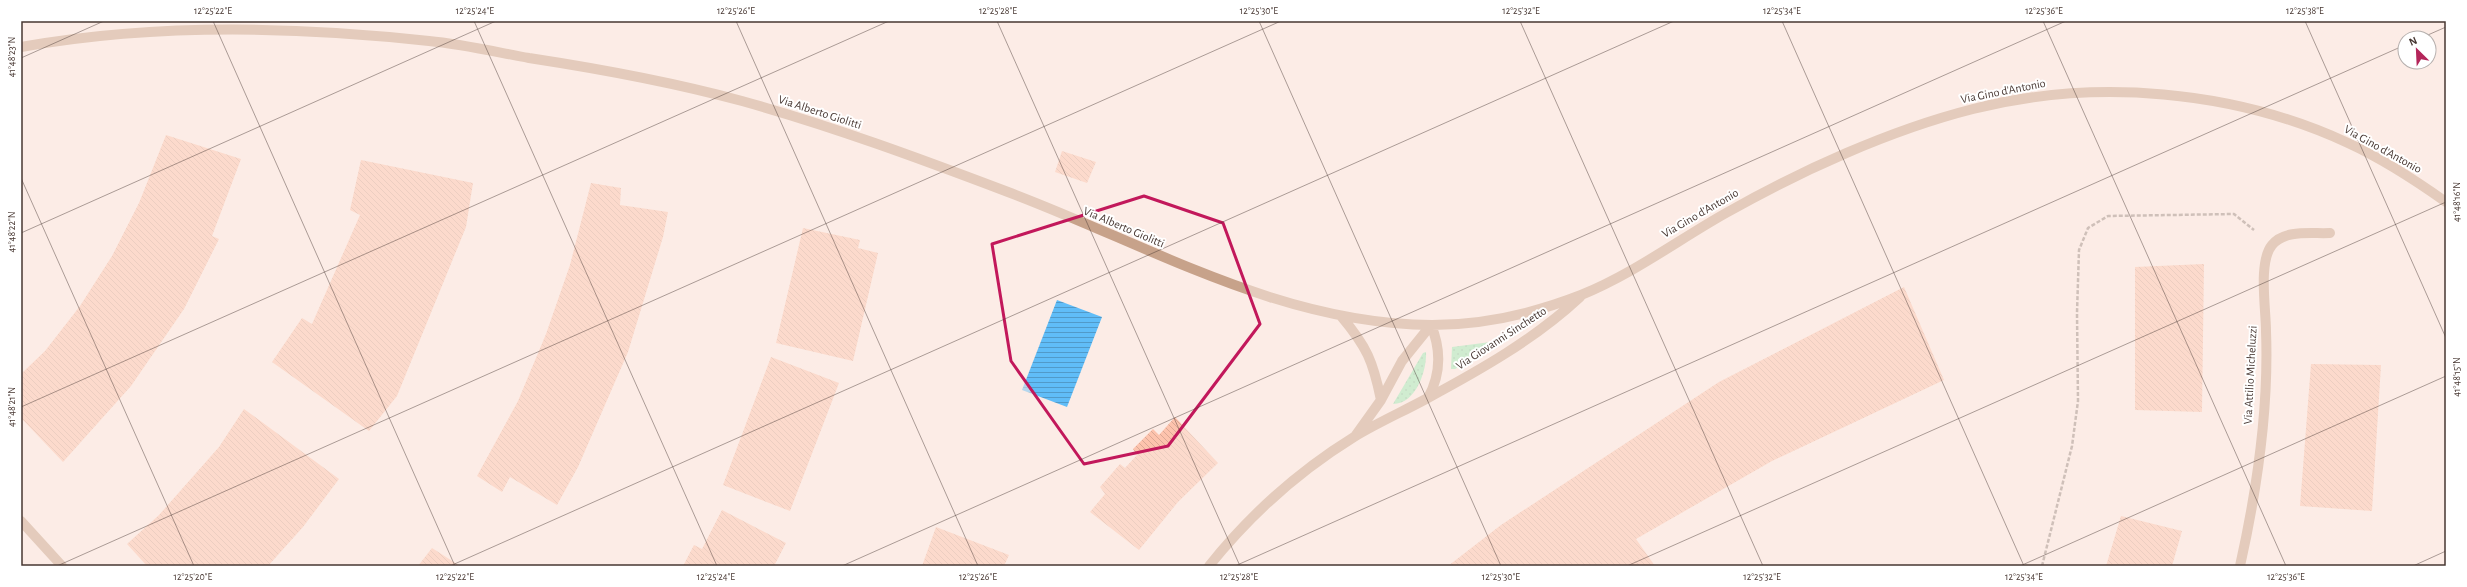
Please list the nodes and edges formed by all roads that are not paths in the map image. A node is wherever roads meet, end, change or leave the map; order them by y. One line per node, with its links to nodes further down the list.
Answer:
1 (21, 47): 5 (street, Via Alberto Giolitti)
2 (2446, 202): 4 (street, Via Gino d'Antonio)
3 (2330, 234): 13 (street, Via Attilio Micheluzzi)
4 (1584, 294): 6 (street, Via Alberto Giolitti); 7 (street, Via Giovanni Sinchetto)
5 (1341, 316): 6 (street, Via Alberto Giolitti); 8 (street)
6 (1431, 325): 7 (street, Via Giovanni Sinchetto); 8 (street, Via Giovanni Sinchetto)
7 (1427, 399): 9 (street, Via Giovanni Sinchetto)
8 (1381, 400): 9 (street, Via Giovanni Sinchetto)
9 (1354, 437): 12 (street, Via Giovanni Sinchetto)
10 (21, 521): 11 (street)
11 (62, 566)
12 (1209, 566)
13 (2240, 566)

